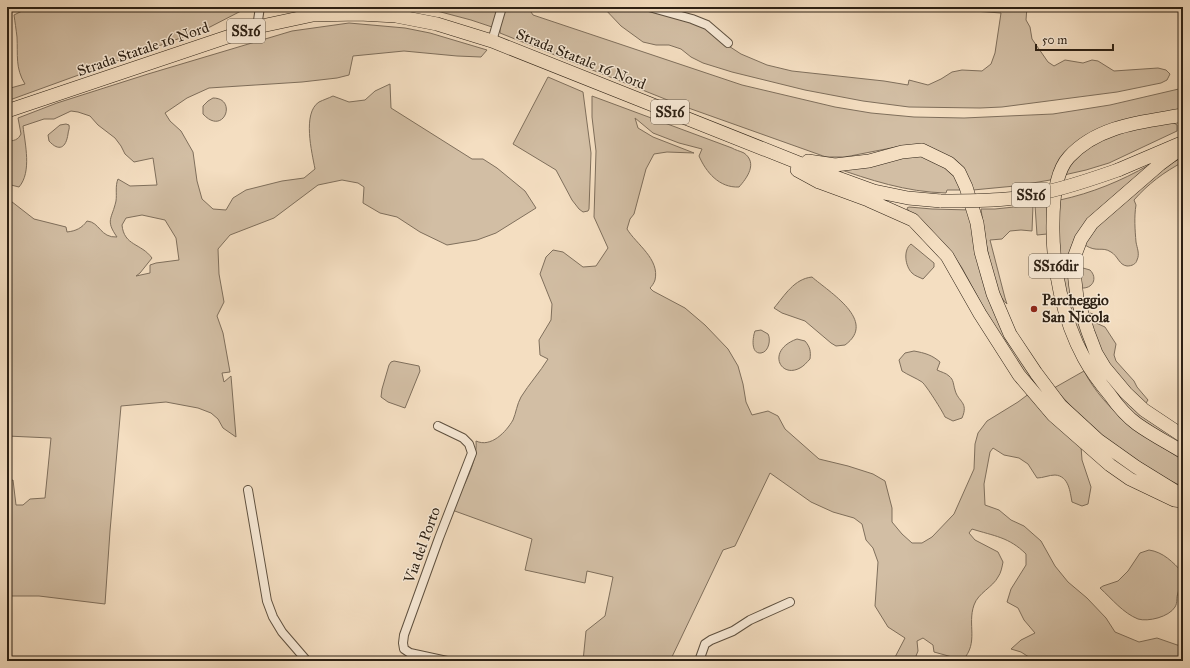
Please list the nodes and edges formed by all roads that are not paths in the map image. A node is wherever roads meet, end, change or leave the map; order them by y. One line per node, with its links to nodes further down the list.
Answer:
1 (260, 7): 4 (street)
2 (502, 7): 5 (street)
3 (649, 7): 6 (street)
4 (256, 27): 5 (main road, Strada Statale 16 Nord / SS16); 7 (main road, Strada Statale 16 Nord / SS16)
5 (492, 41): 9 (main road, Strada Statale 16 Nord / SS16)
6 (728, 43)
7 (7, 111)
8 (1183, 115): 15 (main road, SS16dir)
9 (745, 142): 12 (main road, Strada Statale 16 Nord / SS16); 18 (main road)
10 (1183, 142): 12 (main road, Strada Statale 16 Nord / SS16, bridge)
11 (1183, 147): 14 (main road, SS16dir)
12 (785, 158): 17 (main road)
13 (438, 426): 21 (street, Via del Porto)
14 (1183, 436)
15 (1183, 452)
16 (248, 490): 20 (street)
17 (1183, 496)
18 (1183, 501)
19 (790, 602): 22 (street)
20 (307, 661)
21 (447, 661)
22 (699, 661)

